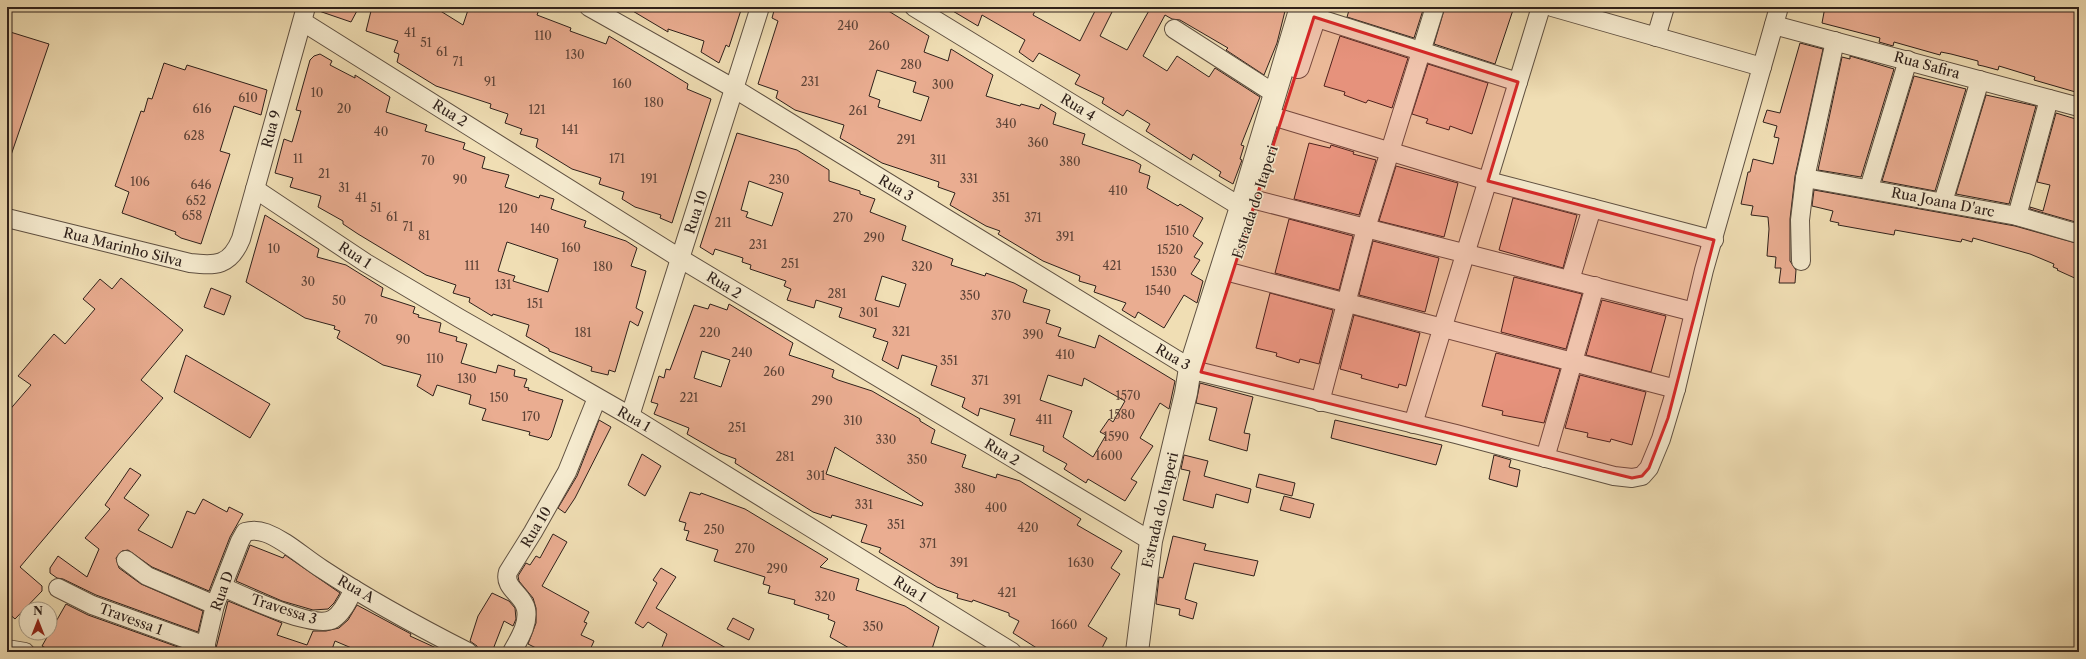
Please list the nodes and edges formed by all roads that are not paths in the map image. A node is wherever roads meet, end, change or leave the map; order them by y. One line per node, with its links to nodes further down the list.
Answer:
1 (589, 7): 20 (street, Rua 3)
2 (760, 7): 20 (street, Rua 10)
3 (914, 7): 31 (street, Rua 4)
4 (1435, 7): 15 (street)
5 (1541, 7): 19 (street)
6 (1552, 7): 13 (street)
7 (1665, 7): 13 (street)
8 (1778, 7): 11 (street)
9 (1311, 10): 15 (street); 21 (street, Estrada do Itaperi); 24 (street, Estrada do Itaperi)
10 (304, 14): 29 (street, Rua 9); 40 (street, Rua 2)
11 (1774, 25): 14 (street, Rua Safira); 17 (street)
12 (1174, 29): 21 (street)
13 (1656, 37): 17 (street)
14 (1835, 41): 16 (street, Rua Safira); 26 (street)
15 (1421, 51): 19 (street); 25 (street)
16 (1908, 60): 18 (street, Rua Safira); 28 (street)
17 (1762, 67): 37 (street)
18 (1980, 80): 22 (street, Rua Safira); 30 (street)
19 (1518, 82): 27 (street)
20 (735, 89): 40 (street, Rua 10); 49 (street, Rua 3)
21 (1275, 94): 31 (street, Estrada do Itaperi)
22 (2049, 99): 23 (street, Rua Safira); 33 (street)
23 (2079, 107)
24 (1282, 119): 25 (street); 31 (street, Estrada do Itaperi)
25 (1390, 152): 27 (street); 35 (street)
26 (1805, 178): 28 (street, Rua Joana D'arc); 41 (street)
27 (1488, 181): 32 (street); 39 (street)
28 (1868, 188): 30 (street, Rua Joana D'arc)
29 (255, 189): 38 (street, Rua 9); 51 (street, Rua 1)
30 (1943, 202): 33 (street, Rua Joana D'arc)
31 (1248, 204): 35 (street, Rua 4); 42 (street, Estrada do Itaperi); 49 (street, Estrada do Itaperi)
32 (1592, 208): 37 (street); 43 (street)
33 (2017, 216): 36 (street, Rua Joana D'arc)
34 (7, 218): 38 (street, Rua Marinho Silva)
35 (1366, 228): 39 (street, Rua 4); 45 (street)
36 (2079, 234)
37 (1714, 240): 46 (street)
38 (235, 251)
39 (1466, 254): 43 (street, Rua 4); 47 (street)
40 (681, 259): 53 (street, Rua 10); 57 (street, Rua 2)
41 (1801, 260)
42 (1233, 273): 45 (street); 49 (street, Estrada do Itaperi)
43 (1570, 280): 44 (street, Rua 4)
44 (1595, 286): 46 (street, Rua 4); 48 (street)
45 (1348, 302): 47 (street); 52 (street)
46 (1694, 312): 50 (street)
47 (1442, 328): 48 (street); 54 (street)
48 (1573, 362): 50 (street); 55 (street)
49 (1196, 370): 52 (street, Rua 3); 57 (street, Estrada do Itaperi)
50 (1676, 389): 55 (street, Rua 3)
51 (597, 398): 53 (street, Rua 1); 67 (street, Rua 10)
52 (1320, 402): 54 (street, Rua 3)
53 (630, 416): 68 (street, Rua 1)
54 (1413, 424): 55 (street, Rua 3)
55 (1545, 458)
56 (245, 532): 59 (street, Rua D); 61 (street, Rua A)
57 (1150, 541): 69 (street, Estrada do Itaperi)
58 (126, 560): 62 (street)
59 (223, 587): 61 (street, Travessa 3); 62 (street, Rua D)
60 (58, 588): 64 (street, Travessa 1)
61 (354, 589): 66 (street, Rua A)
62 (215, 605): 64 (street, Rua D)
63 (7, 649): 65 (street)
64 (205, 649)
65 (25, 652)
66 (468, 652)
67 (512, 652)
68 (1012, 652)
69 (1137, 652)

